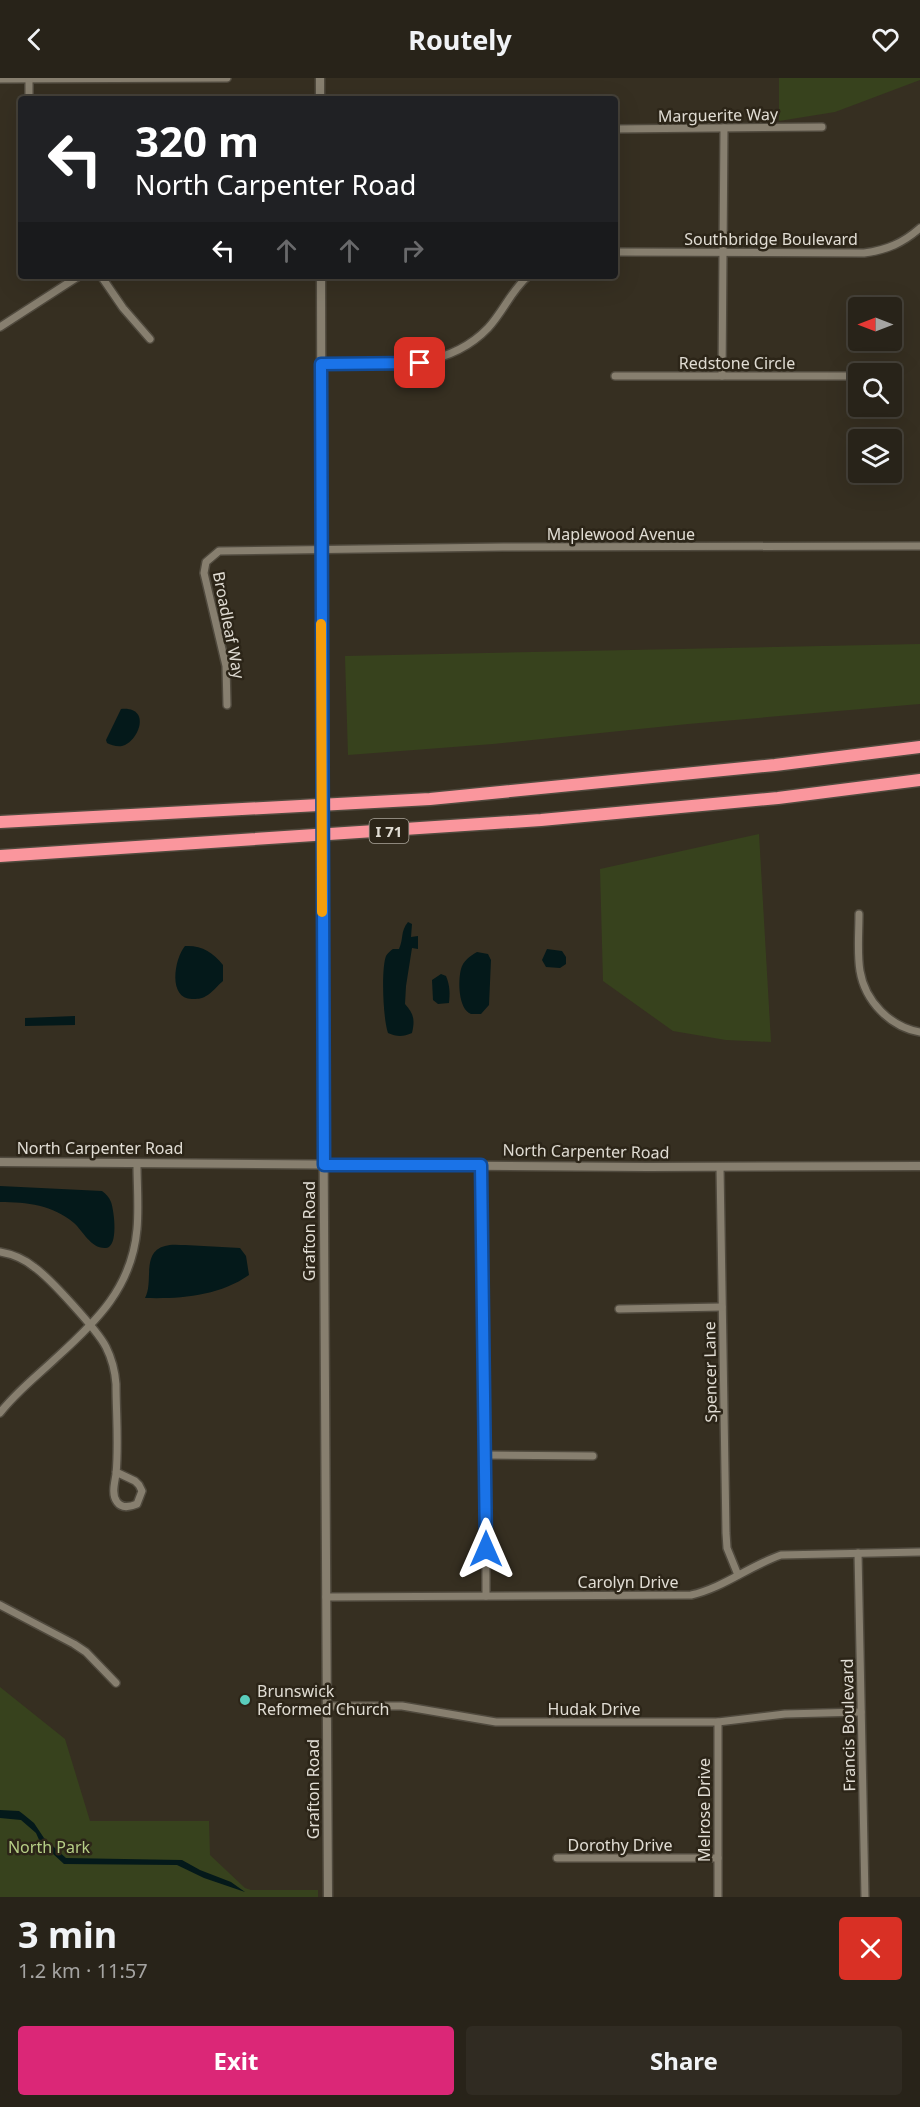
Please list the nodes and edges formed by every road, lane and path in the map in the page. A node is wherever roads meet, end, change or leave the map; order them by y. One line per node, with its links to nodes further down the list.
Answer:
1 (227, 78): 4 (street)
2 (320, 78): 6 (street)
3 (0, 79): 4 (street)
4 (29, 79): 5 (street)
5 (29, 96)
6 (320, 96)
7 (822, 127): 8 (street, Marguerite Way)
8 (724, 128): 9 (street, Marguerite Way); 12 (street)
9 (618, 129)
10 (920, 228): 12 (street, Southbridge Boulevard)
11 (618, 252): 12 (street, Southbridge Boulevard)
12 (723, 252): 21 (street)
13 (75, 279): 17 (street)
14 (103, 279): 18 (street)
15 (321, 279): 19 (street, Grafton Road)
16 (526, 279): 19 (street)
17 (0, 327)
18 (150, 339)
19 (321, 364): 24 (street, Grafton Road)
20 (615, 376): 21 (street, Redstone Circle)
21 (722, 376): 22 (street, Redstone Circle)
22 (848, 376)
23 (920, 546): 24 (street, Maplewood Avenue)
24 (321, 549): 25 (street, Broadleaf Way); 34 (street, Grafton Road, bridge)
25 (227, 705)
26 (920, 747): 28 (highway, I 71)
27 (920, 780): 29 (highway, I 71)
28 (0, 822)
29 (0, 856)
30 (859, 914): 31 (street)
31 (920, 1032)
32 (0, 1162): 33 (street, North Carpenter Road)
33 (138, 1164): 34 (street, North Carpenter Road); 41 (street)
34 (324, 1165): 35 (street, North Carpenter Road); 50 (street, Grafton Road)
35 (481, 1165): 36 (street, North Carpenter Road); 43 (street)
36 (720, 1167): 37 (street, North Carpenter Road); 39 (street, Spencer Lane)
37 (920, 1167)
38 (0, 1252): 41 (street)
39 (722, 1307): 40 (street); 48 (street, Spencer Lane)
40 (619, 1309)
41 (90, 1325): 42 (street); 45 (street)
42 (0, 1413)
43 (486, 1455): 44 (street); 49 (street)
44 (593, 1456)
45 (116, 1472): 45 (street)
46 (920, 1552): 47 (street, Carolyn Drive)
47 (858, 1553): 48 (street, Carolyn Drive); 54 (street, Francis Boulevard)
48 (738, 1575): 49 (street, Carolyn Drive)
49 (486, 1596): 50 (street, Carolyn Drive)
50 (326, 1597): 53 (street, Grafton Road)
51 (0, 1605): 52 (street)
52 (116, 1683)
53 (327, 1706): 55 (street, Hudak Drive); 58 (street, Grafton Road)
54 (861, 1712): 55 (street, Hudak Drive); 60 (street, Francis Boulevard)
55 (718, 1722): 57 (street, Melrose Drive)
56 (557, 1858): 57 (street, Dorothy Drive)
57 (718, 1858): 59 (street, Melrose Drive)
58 (328, 1897)
59 (718, 1897)
60 (865, 1897)

